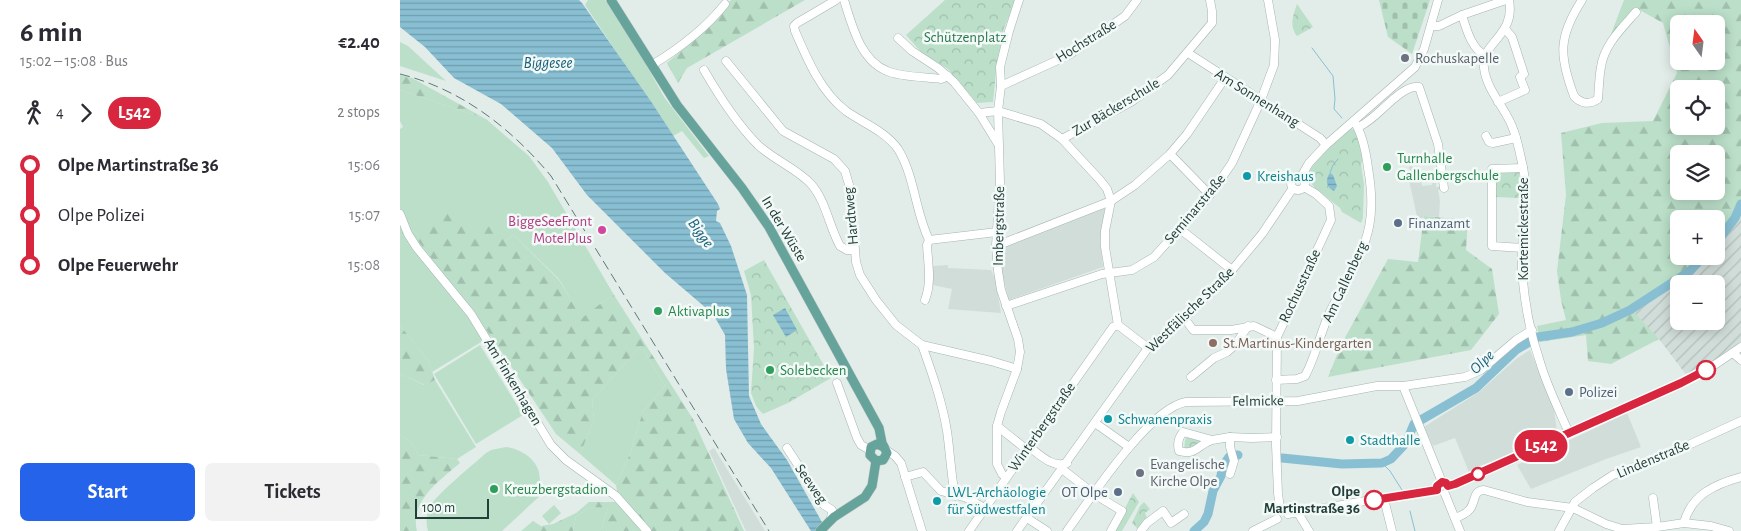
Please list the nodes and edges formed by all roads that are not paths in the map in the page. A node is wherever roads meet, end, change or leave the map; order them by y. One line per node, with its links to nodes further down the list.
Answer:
1 (612, 0): 20 (main road, In der Wüste)
2 (836, 0): 48 (street)
3 (844, 0): 22 (street)
4 (1019, 0): 24 (street, Imbergstraße)
5 (1137, 0): 24 (street, Hochstraße)
6 (1210, 0): 17 (street, Zur Bäckerschule)
7 (1268, 0): 25 (street, Seminarstraße)
8 (1438, 0): 14 (street)
9 (1581, 0): 12 (street)
10 (1505, 1): 13 (street); 15 (street)
11 (725, 4): 20 (street)
12 (1636, 12)
13 (1462, 15): 14 (street); 18 (street)
14 (1431, 26): 29 (street)
15 (1505, 29): 18 (street); 26 (street)
16 (898, 38): 22 (street, Imbergstraße)
17 (1188, 53): 23 (street, Am Sonnenhang); 32 (street, Zur Bäckerschule)
18 (1486, 55): 26 (street, Kortemickestraße)
19 (726, 61): 51 (street, Hardtweg)
20 (652, 64): 72 (main road, In der Wüste)
21 (708, 72): 51 (street)
22 (948, 76): 28 (street, Imbergstraße)
23 (1225, 78): 25 (street, Am Sonnenhang); 35 (street)
24 (1001, 86): 27 (street, Imbergstraße)
25 (1262, 100): 34 (street, Am Sonnenhang); 43 (street, Seminarstraße)
26 (1498, 102): 31 (street, Kortemickestraße)
27 (998, 111): 28 (street); 32 (street); 33 (street, Imbergstraße)
28 (979, 113): 33 (street, Imbergstraße)
29 (1356, 124): 34 (street); 42 (street); 68 (street, Am Gallenberg)
30 (1486, 136): 31 (street)
31 (1516, 138): 37 (street, Kortemickestraße)
32 (1062, 139): 44 (street)
33 (998, 144): 47 (street, Imbergstraße)
34 (1326, 145): 39 (street)
35 (1170, 154): 43 (street); 44 (street)
36 (1492, 159): 38 (street)
37 (1523, 168): 38 (street); 50 (street, Kortemickestraße)
38 (1492, 169): 50 (street)
39 (1300, 177): 40 (street); 41 (street)
40 (1304, 187): 41 (street); 60 (street, Rochusstraße)
41 (1293, 188): 52 (street, Westfälische Straße)
42 (1444, 188)
43 (1210, 195): 46 (street, Seminarstraße)
44 (1110, 201): 49 (street); 53 (street)
45 (400, 214): 115 (street, Am Finkenhagen)
46 (1180, 229): 52 (street); 53 (street, Seminarstraße)
47 (997, 232): 48 (street); 49 (street, Imbergstraße)
48 (928, 240): 54 (street)
49 (996, 246): 55 (street, Imbergstraße)
50 (1523, 248): 59 (street, Kortemickestraße)
51 (854, 250): 61 (street, Hardtweg)
52 (1232, 270): 63 (street, Westfälische Straße)
53 (1110, 274): 55 (street, Seminarstraße); 57 (street)
54 (925, 300)
55 (1006, 306): 66 (street, Imbergstraße)
56 (1188, 323): 58 (street)
57 (1118, 325): 63 (street); 81 (street, Winterbergstraße)
58 (1248, 326): 60 (street); 67 (street)
59 (1532, 333): 70 (street, Felmicke); 76 (street, Kortemickestraße)
60 (1277, 337): 68 (street, Rochusstraße)
61 (920, 344): 66 (street); 94 (street)
62 (1741, 347): 64 (street)
63 (1148, 348): 74 (street, Westfälische Straße)
64 (1733, 353): 65 (street); 76 (street)
65 (1741, 360)
66 (1017, 369): 75 (street, Imbergstraße)
67 (1192, 377)
68 (1276, 380): 71 (street, Rochusstraße)
69 (837, 383): 80 (street)
70 (1403, 386): 71 (street, Felmicke); 90 (street)
71 (1276, 401): 78 (street, Rochusstraße); 82 (street, Felmicke)
72 (874, 420): 80 (main road, In der Wüste); 84 (main road, In der Wüste)
73 (1741, 421): 98 (street, Lindenstraße)
74 (1095, 423): 82 (street); 85 (street, Westfälische Straße)
75 (998, 426): 81 (street); 89 (street, Imbergstraße)
76 (1569, 433): 90 (street)
77 (1230, 437): 78 (street); 79 (street); 86 (street)
78 (1277, 437): 99 (street, Rochusstraße)
79 (1212, 440)
80 (872, 447): 84 (main road); 84 (main road)
81 (1027, 447): 85 (street); 89 (street, Winterbergstraße)
82 (1129, 447): 92 (street, Felmicke)
83 (787, 448): 107 (street, Seeweg)
84 (882, 454): 87 (street, In der Wüste); 107 (main road)
85 (1060, 468): 92 (street); 104 (street, Westfälische Straße)
86 (1230, 474)
87 (905, 477): 94 (street); 117 (street, In der Wüste)
88 (1741, 477): 108 (street)
89 (1006, 478): 97 (street, Winterbergstraße)
90 (1445, 484): 91 (street); 93 (street)
91 (1437, 490): 93 (street); 96 (street)
92 (1094, 494): 111 (street); 121 (street, Felmicke)
93 (1445, 494): 105 (street)
94 (955, 496): 97 (street)
95 (1653, 498): 110 (street)
96 (1384, 499): 100 (street); 124 (street)
97 (984, 508): 118 (street, Winterbergstraße)
98 (1573, 508): 105 (street); 113 (street); 126 (street, Lindenstraße)
99 (1280, 509): 103 (street); 106 (street)
100 (1308, 511): 101 (street); 112 (street)
101 (1298, 513): 103 (street); 112 (street)
102 (1184, 514): 109 (street)
103 (1288, 514): 106 (street)
104 (1027, 518): 119 (street, Westfälische Straße); 120 (street)
105 (1455, 518): 125 (street)
106 (1277, 519): 123 (street)
107 (831, 520): 116 (main road)
108 (1684, 523): 110 (street); 114 (street)
109 (1173, 527): 122 (street)
110 (1657, 527): 113 (street)
111 (1113, 528)
112 (1308, 530)
113 (1622, 530)
114 (1720, 530): 127 (street)
115 (647, 531)
116 (820, 531)
117 (922, 531)
118 (968, 531)
119 (1017, 531)
120 (1047, 531)
121 (1067, 531)
122 (1142, 531)
123 (1253, 531)
124 (1392, 531)
125 (1460, 531)
126 (1559, 531)
127 (1729, 531)

